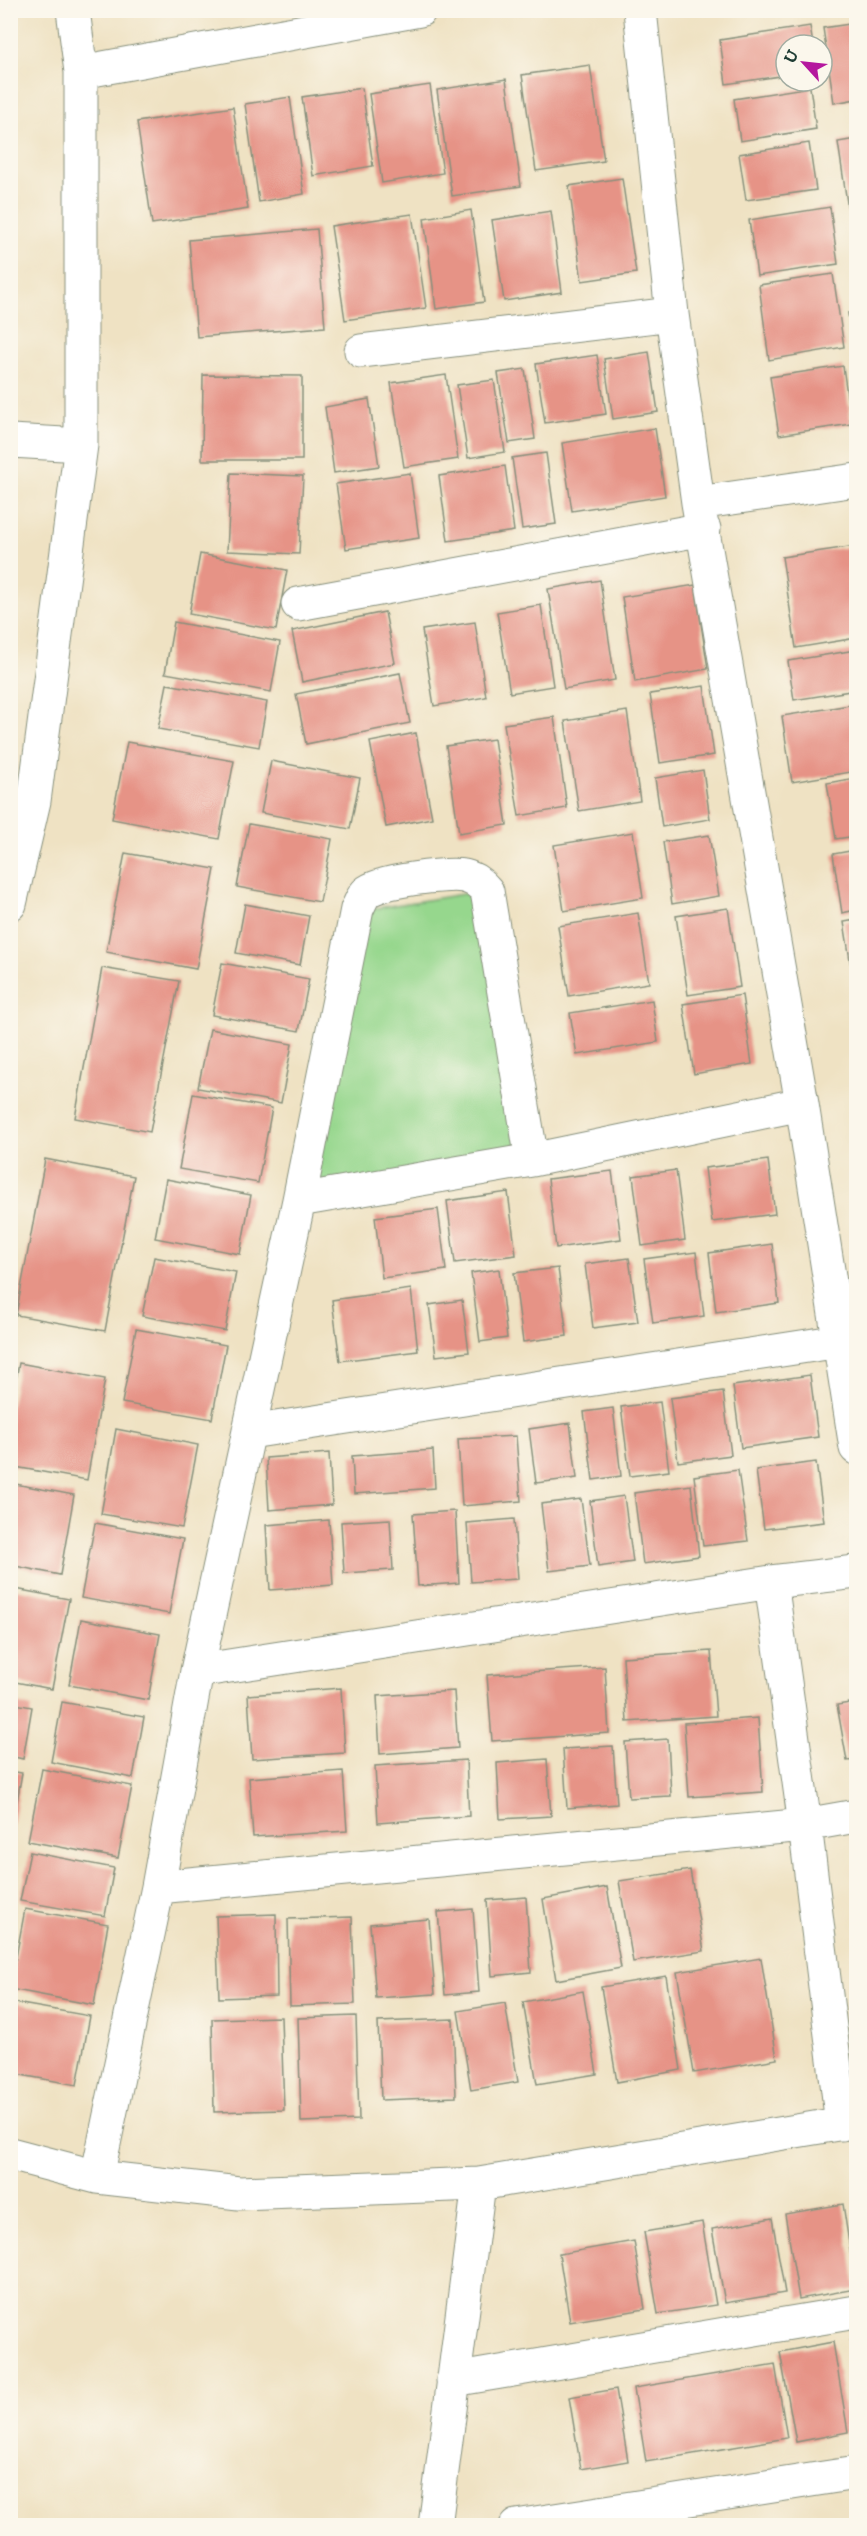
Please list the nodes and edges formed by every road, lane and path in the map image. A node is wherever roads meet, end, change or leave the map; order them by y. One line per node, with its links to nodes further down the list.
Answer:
1 (73, 10): 4 (street)
2 (420, 10): 4 (street)
3 (640, 10): 5 (street)
4 (81, 72): 8 (street)
5 (672, 314): 6 (street); 10 (street)
6 (361, 351)
7 (11, 441): 8 (street)
8 (81, 445): 12 (street)
9 (856, 480): 10 (street)
10 (701, 516): 11 (street); 13 (street)
11 (298, 603)
12 (10, 903)
13 (802, 1104): 14 (street); 16 (street)
14 (532, 1160): 15 (street); 15 (street)
15 (299, 1200): 17 (street)
16 (840, 1341): 17 (street); 18 (street)
17 (250, 1432): 21 (street)
18 (856, 1448)
19 (856, 1572): 20 (street)
20 (771, 1582): 21 (street); 23 (street)
21 (197, 1671): 24 (street)
22 (856, 1816): 23 (street)
23 (805, 1825): 24 (street); 25 (street)
24 (158, 1887): 27 (street)
25 (849, 2122): 28 (street)
26 (10, 2154): 27 (street)
27 (97, 2177): 28 (street)
28 (478, 2184): 30 (street)
29 (856, 2312): 30 (street)
30 (453, 2380): 32 (street)
31 (856, 2473): 33 (street)
32 (435, 2526)
33 (516, 2526)

